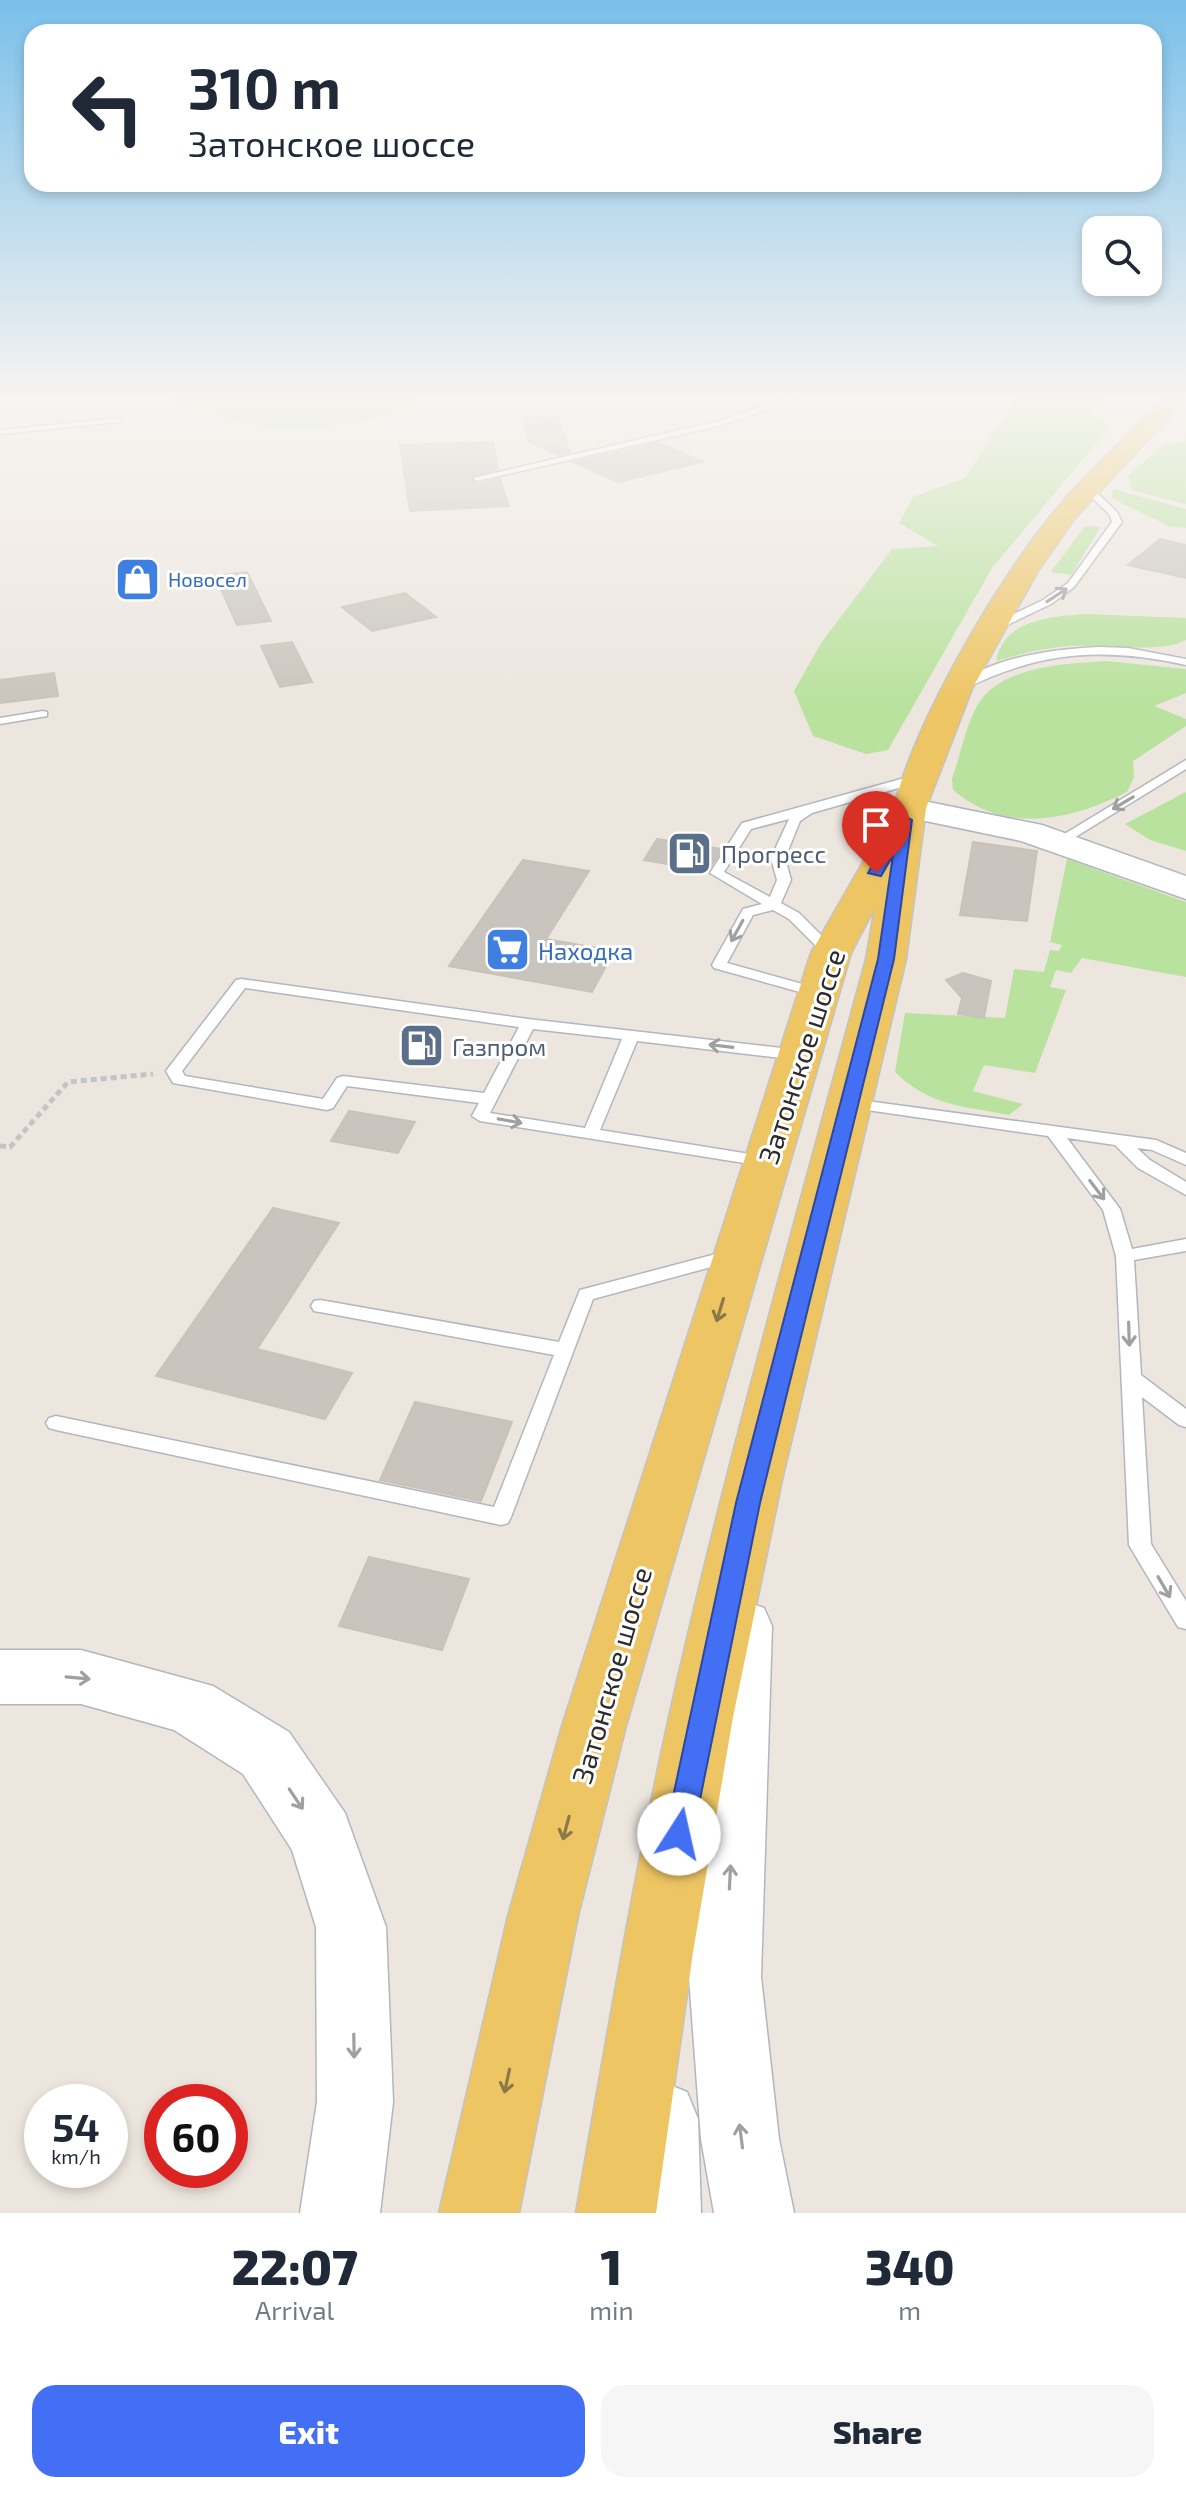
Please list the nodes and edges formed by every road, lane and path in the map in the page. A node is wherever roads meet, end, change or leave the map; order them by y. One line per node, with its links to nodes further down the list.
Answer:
1 (1078, 501): 3 (main road)
2 (1101, 501): 3 (lane, one-way to 2)
3 (988, 630): 5 (main road)
4 (1186, 662): 5 (lane)
5 (957, 689): 9 (main road)
6 (43, 714): 7 (lane)
7 (0, 721)
8 (1186, 764): 11 (lane, one-way to 11)
9 (911, 802): 10 (lane); 11 (main road); 14 (main road, Затонское шоссе); 20 (main road, Затонское шоссе)
10 (808, 810): 13 (lane); 13 (lane)
11 (1059, 841): 12 (main road)
12 (1186, 888)
13 (774, 905): 14 (lane); 14 (lane, one-way to 14)
14 (825, 973): 17 (main road, Затонское шоссе)
15 (528, 1024): 16 (lane); 18 (lane); 19 (lane)
16 (631, 1036): 17 (lane, one-way to 16); 22 (lane)
17 (799, 1055): 26 (main road, Затонское шоссе)
18 (174, 1071): 19 (lane); 24 (path)
19 (489, 1099): 22 (lane, one-way to 22)
20 (851, 1104): 21 (lane); 36 (main road, Затонское шоссе)
21 (1053, 1131): 23 (lane); 30 (lane, one-way to 30)
22 (590, 1134): 26 (lane)
23 (1120, 1140): 25 (lane); 27 (lane)
24 (0, 1146)
25 (1186, 1160)
26 (765, 1162): 29 (main road, Затонское шоссе)
27 (1186, 1189)
28 (1186, 1245): 30 (lane)
29 (737, 1254): 32 (lane); 41 (main road, Затонское шоссе, one-way to 41)
30 (1125, 1256): 33 (lane, one-way to 33)
31 (320, 1306): 32 (lane)
32 (564, 1350): 35 (lane)
33 (1130, 1377): 34 (lane); 37 (lane, one-way to 37)
34 (1186, 1420)
35 (56, 1423)
36 (748, 1503): 39 (main road, Затонское шоссе); 44 (main road, one-way to 36)
37 (1186, 1620)
38 (0, 1677): 40 (main road, one-way to 40)
39 (657, 1952): 42 (main road, Затонское шоссе); 43 (main road)
40 (340, 2213)
41 (479, 2213)
42 (616, 2213)
43 (661, 2213)
44 (754, 2213)

